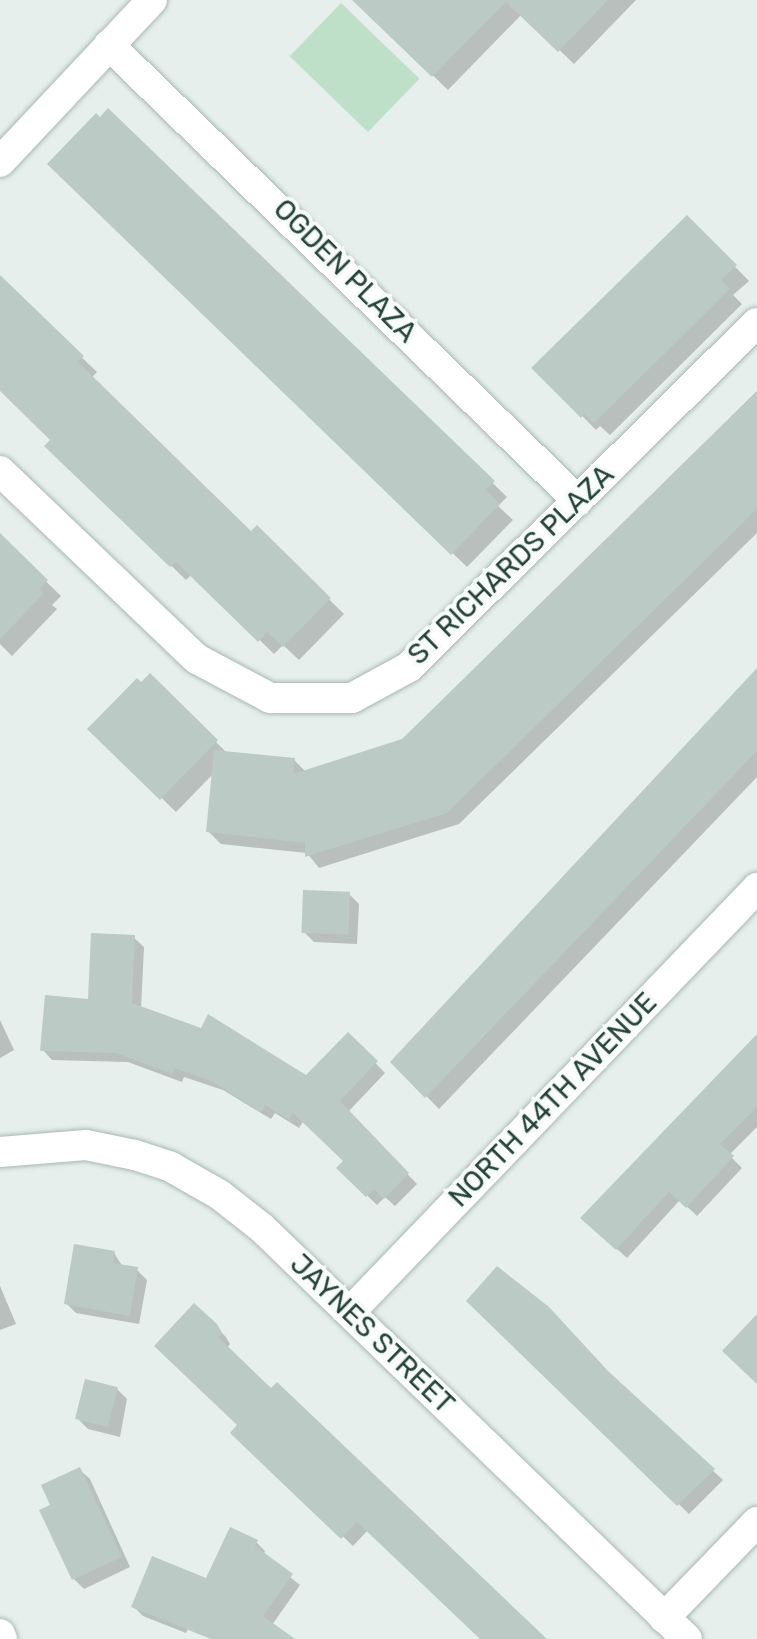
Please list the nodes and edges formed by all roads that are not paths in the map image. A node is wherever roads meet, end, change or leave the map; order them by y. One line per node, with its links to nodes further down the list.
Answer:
1 (152, 0): 2 (street)
2 (109, 45): 3 (street); 6 (street, OGDEN PLAZA)
3 (0, 162)
4 (757, 323): 6 (street, ST RICHARDS PLAZA)
5 (0, 471): 6 (street, ST RICHARDS PLAZA)
6 (578, 502)
7 (757, 888): 9 (street, NORTH 44TH AVENUE)
8 (0, 1152): 9 (street, JAYNES STREET)
9 (350, 1312): 11 (street, JAYNES STREET)
10 (757, 1522): 11 (street)
11 (676, 1628)

